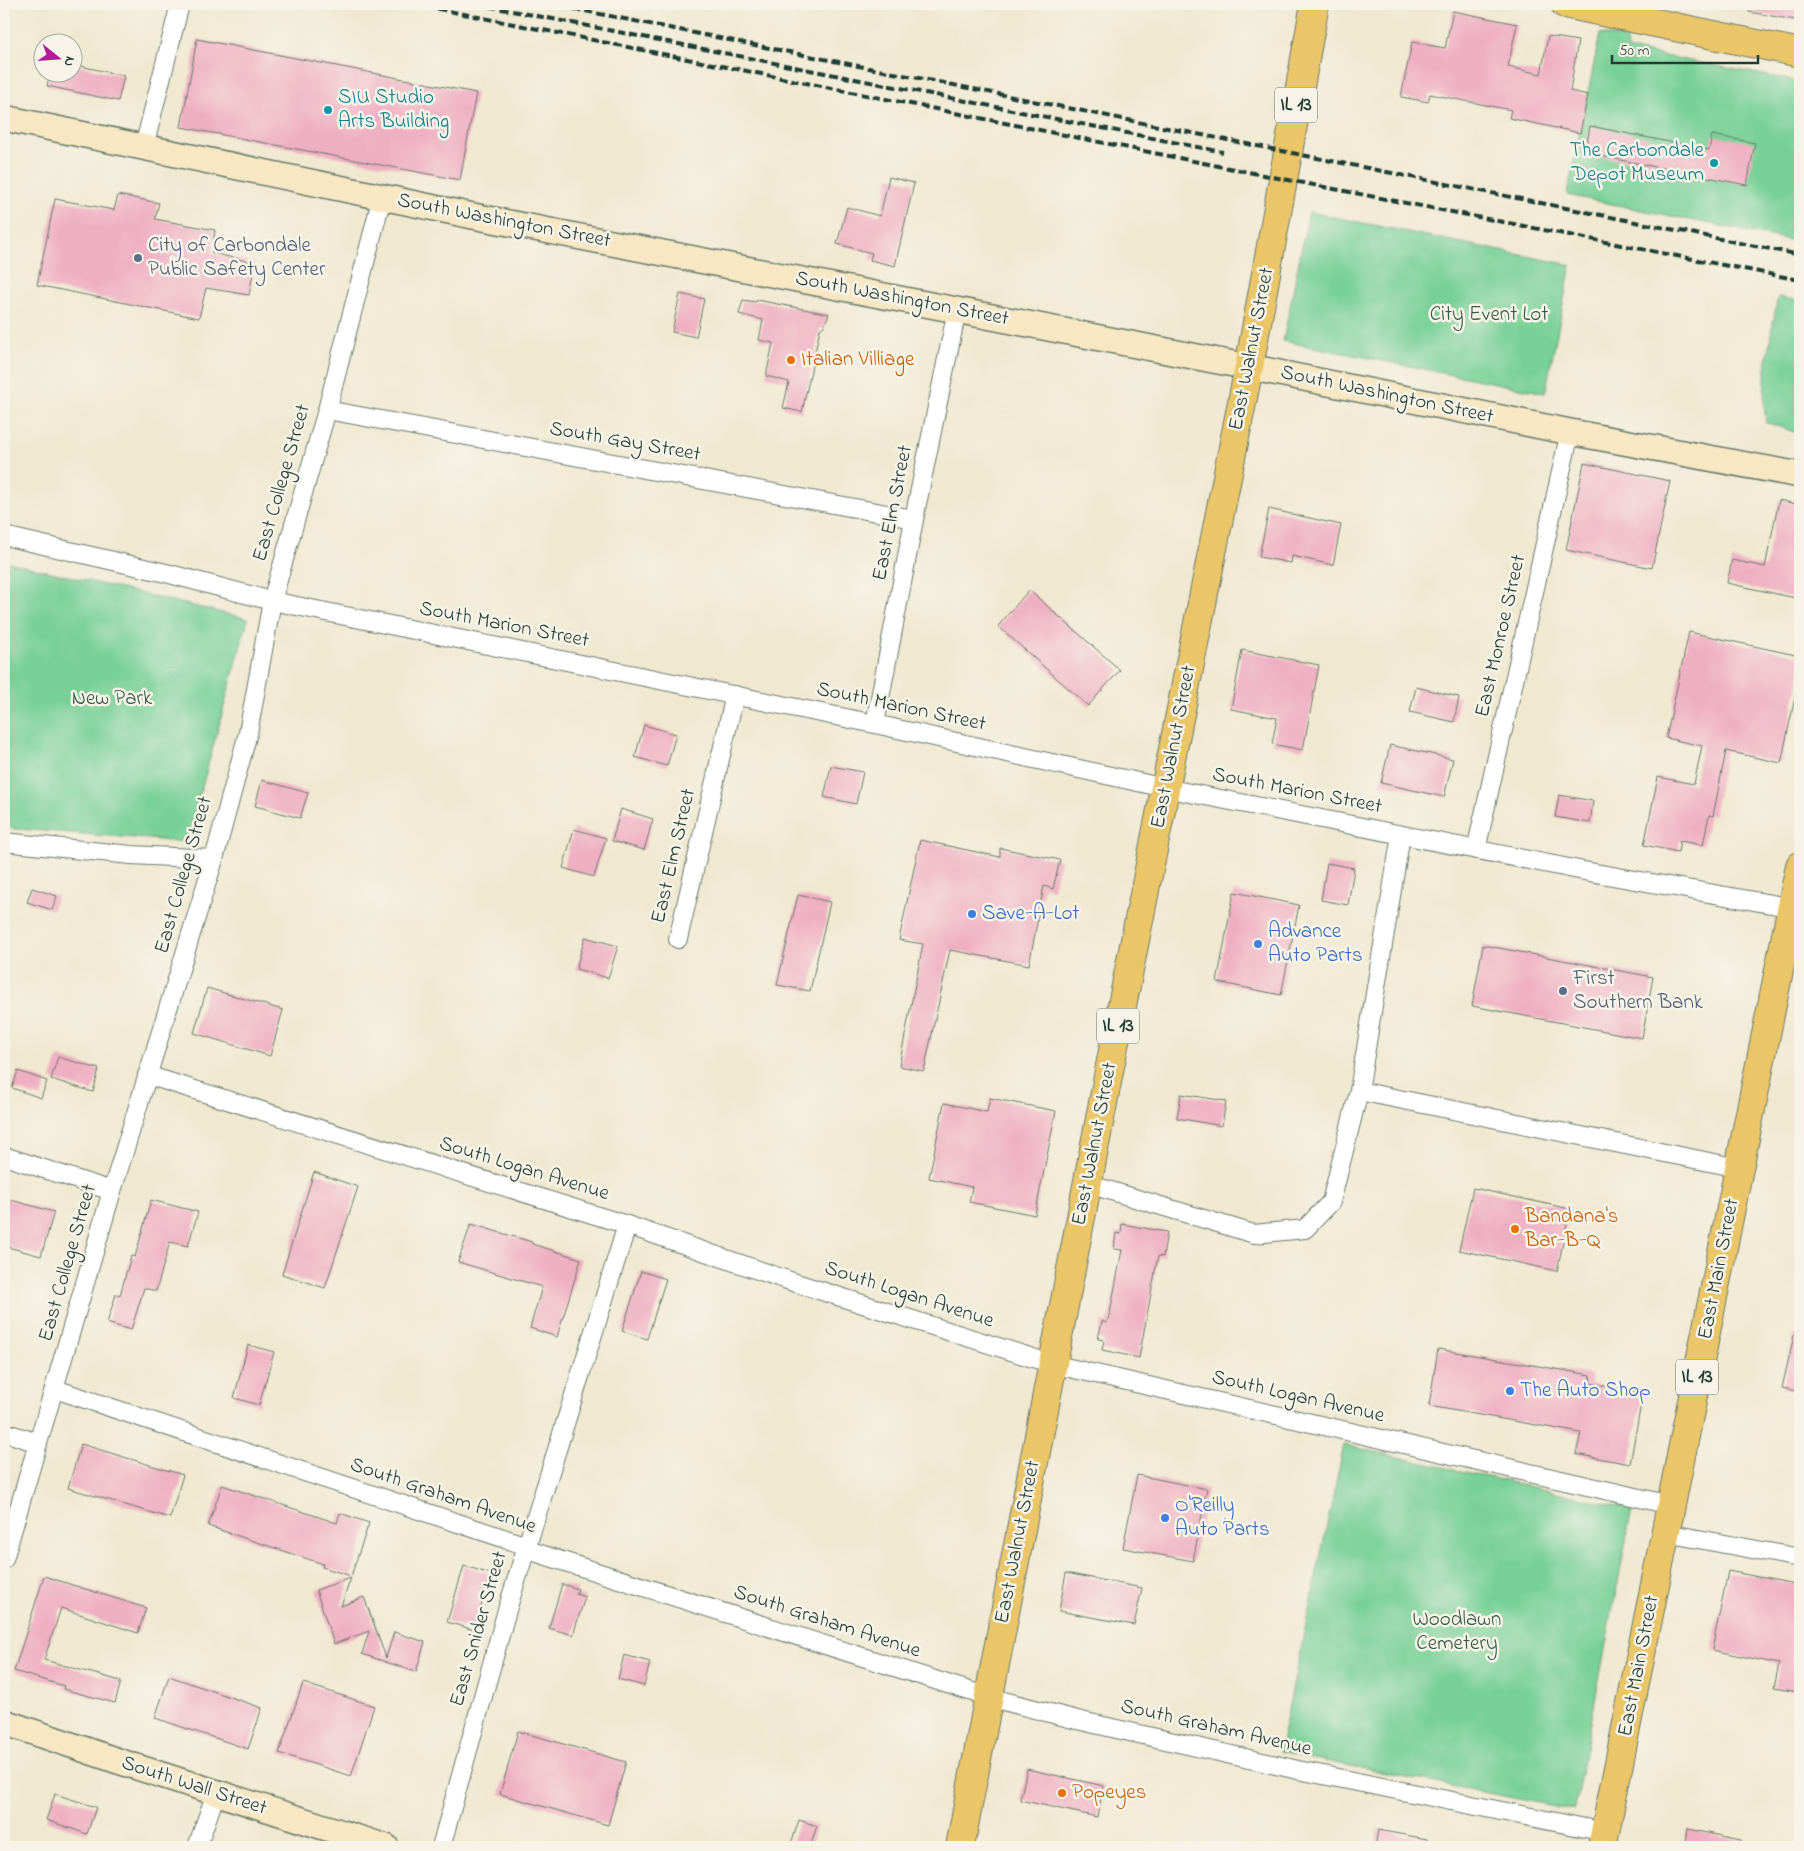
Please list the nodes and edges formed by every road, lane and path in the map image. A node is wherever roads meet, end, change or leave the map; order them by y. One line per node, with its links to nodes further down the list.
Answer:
1 (180, 4): 7 (street)
2 (1315, 4): 10 (highway, East Walnut Street / IL 13)
3 (1565, 4): 4 (highway)
4 (1642, 12): 5 (highway)
5 (1800, 52)
6 (4, 118): 7 (street, South Washington Street)
7 (144, 146): 8 (street, South Washington Street)
8 (382, 197): 9 (street, South Washington Street); 11 (street, East College Street)
9 (957, 310): 10 (street, South Washington Street); 14 (street, East Elm Street)
10 (1249, 367): 12 (street, South Washington Street); 19 (highway, East Walnut Street / IL 13)
11 (327, 410): 14 (street, South Gay Street); 16 (street, East College Street)
12 (1570, 432): 13 (street, South Washington Street); 22 (street, East Monroe Street)
13 (1800, 475)
14 (914, 519): 18 (street, East Elm Street)
15 (4, 536): 16 (street, South Marion Street)
16 (272, 601): 17 (street, South Marion Street); 23 (street, East College Street)
17 (735, 695): 18 (street, South Marion Street); 26 (street, East Elm Street)
18 (875, 724): 19 (street, South Marion Street)
19 (1166, 788): 20 (street, South Marion Street); 31 (highway, East Walnut Street / IL 13)
20 (1400, 835): 22 (street, South Marion Street); 28 (street)
21 (4, 842): 23 (street)
22 (1476, 850): 25 (street, South Marion Street)
23 (214, 859): 27 (street, East College Street)
24 (1800, 866): 25 (highway, East Main Street / IL 13)
25 (1796, 908): 30 (highway, East Main Street / IL 13)
26 (678, 939)
27 (147, 1075): 32 (street, East College Street); 33 (street, South Logan Avenue)
28 (1360, 1091): 30 (street); 31 (street)
29 (4, 1156): 32 (street)
30 (1739, 1168): 38 (highway, East Main Street / IL 13)
31 (1088, 1184): 34 (highway, East Walnut Street / IL 13)
32 (112, 1191): 35 (street, East College Street)
33 (627, 1225): 34 (street, South Logan Avenue); 40 (street, East Snider Street)
34 (1052, 1364): 38 (street, South Logan Avenue); 43 (highway, East Walnut Street / IL 13)
35 (55, 1389): 37 (street, East College Street); 40 (street, South Graham Avenue)
36 (4, 1432): 37 (street)
37 (38, 1443): 42 (street, East College Street)
38 (1671, 1505): 39 (highway, East Main Street / IL 13)
39 (1666, 1532): 41 (street); 46 (highway, East Main Street / IL 13)
40 (527, 1546): 43 (street, South Graham Avenue); 49 (street, East Snider Street)
41 (1800, 1558)
42 (4, 1559)
43 (988, 1697): 46 (street, South Graham Avenue); 50 (highway, East Walnut Street / IL 13)
44 (4, 1722): 45 (street, South Wall Street)
45 (216, 1793): 47 (street); 48 (street, South Wall Street)
46 (1604, 1840)
47 (197, 1847)
48 (386, 1847)
49 (442, 1847)
50 (960, 1847)

